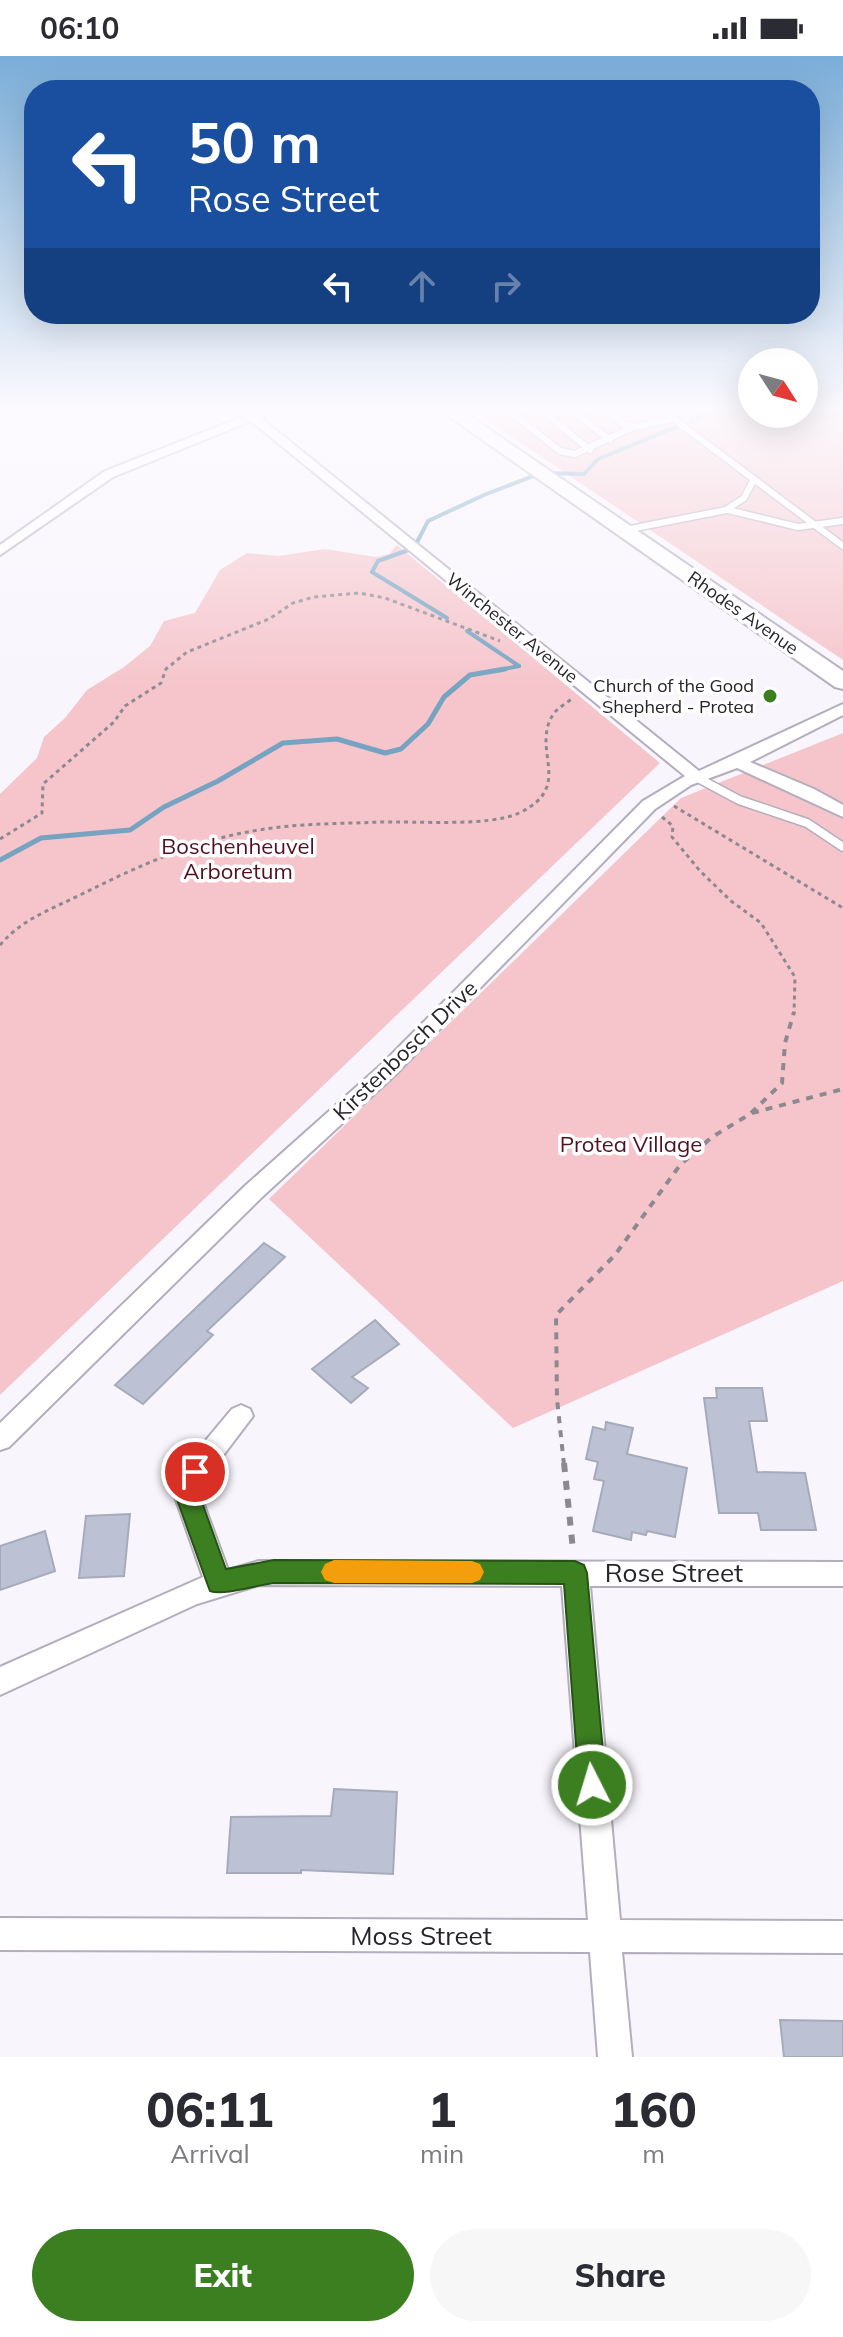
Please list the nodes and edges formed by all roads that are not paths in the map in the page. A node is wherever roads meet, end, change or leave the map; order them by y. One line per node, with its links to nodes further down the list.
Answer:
1 (66, 501): 11 (street)
2 (356, 501): 15 (street, Winchester Avenue)
3 (583, 501): 9 (main road, Rhodes Avenue)
4 (739, 501): 6 (lane)
5 (784, 501): 8 (lane)
6 (726, 510): 8 (lane); 9 (lane)
7 (843, 521): 8 (lane)
8 (816, 526): 10 (lane)
9 (625, 530): 12 (main road, Rhodes Avenue)
10 (843, 546)
11 (0, 551)
12 (843, 682)
13 (843, 709): 14 (street, Kirstenbosch Drive)
14 (737, 762): 15 (street, Kirstenbosch Drive); 16 (street)
15 (696, 777): 17 (lane); 19 (street, Kirstenbosch Drive)
16 (843, 812)
17 (843, 847)
18 (241, 1416): 22 (street)
19 (0, 1439)
20 (575, 1573): 21 (street, Rose Street); 22 (street, Rose Street); 25 (street)
21 (843, 1574)
22 (219, 1583): 23 (street, Rose Street)
23 (0, 1681)
24 (0, 1934): 25 (street, Moss Street)
25 (605, 1937): 26 (street, Moss Street); 27 (street)
26 (843, 1937)
27 (615, 2057)

